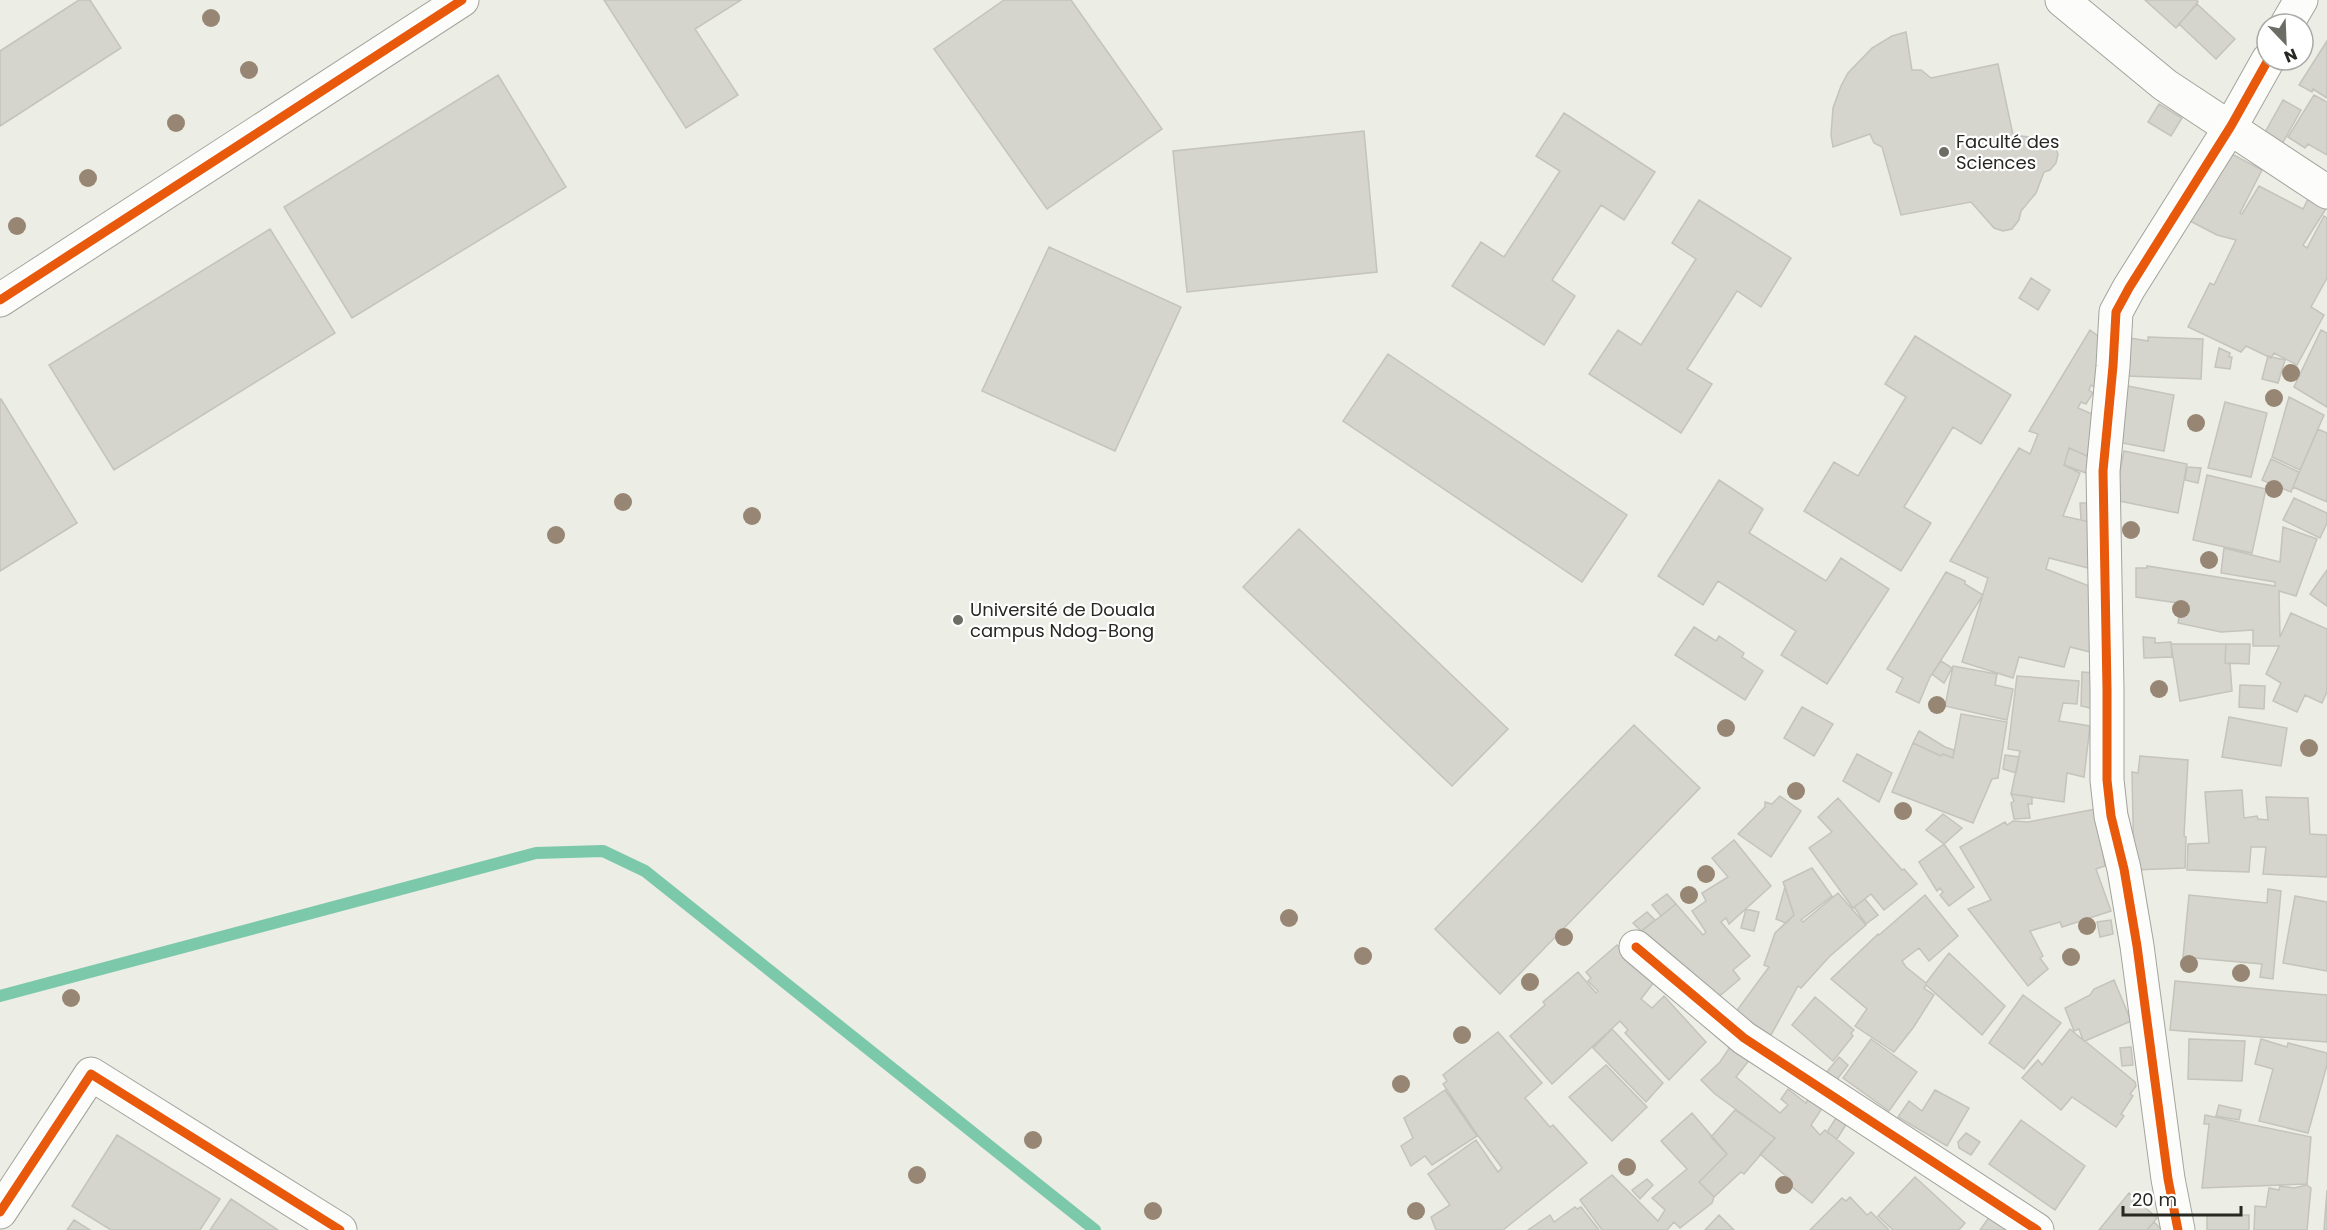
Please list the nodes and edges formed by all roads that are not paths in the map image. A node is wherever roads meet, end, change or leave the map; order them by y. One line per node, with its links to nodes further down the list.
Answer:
1 (462, 0): 6 (street)
2 (2062, 0): 4 (street)
3 (2261, 72): 4 (street)
4 (2231, 126): 5 (street); 11 (street)
5 (2327, 192)
6 (0, 300)
7 (1636, 946): 10 (street)
8 (0, 1212): 9 (street)
9 (340, 1230)
10 (2037, 1230)
11 (2178, 1230)

